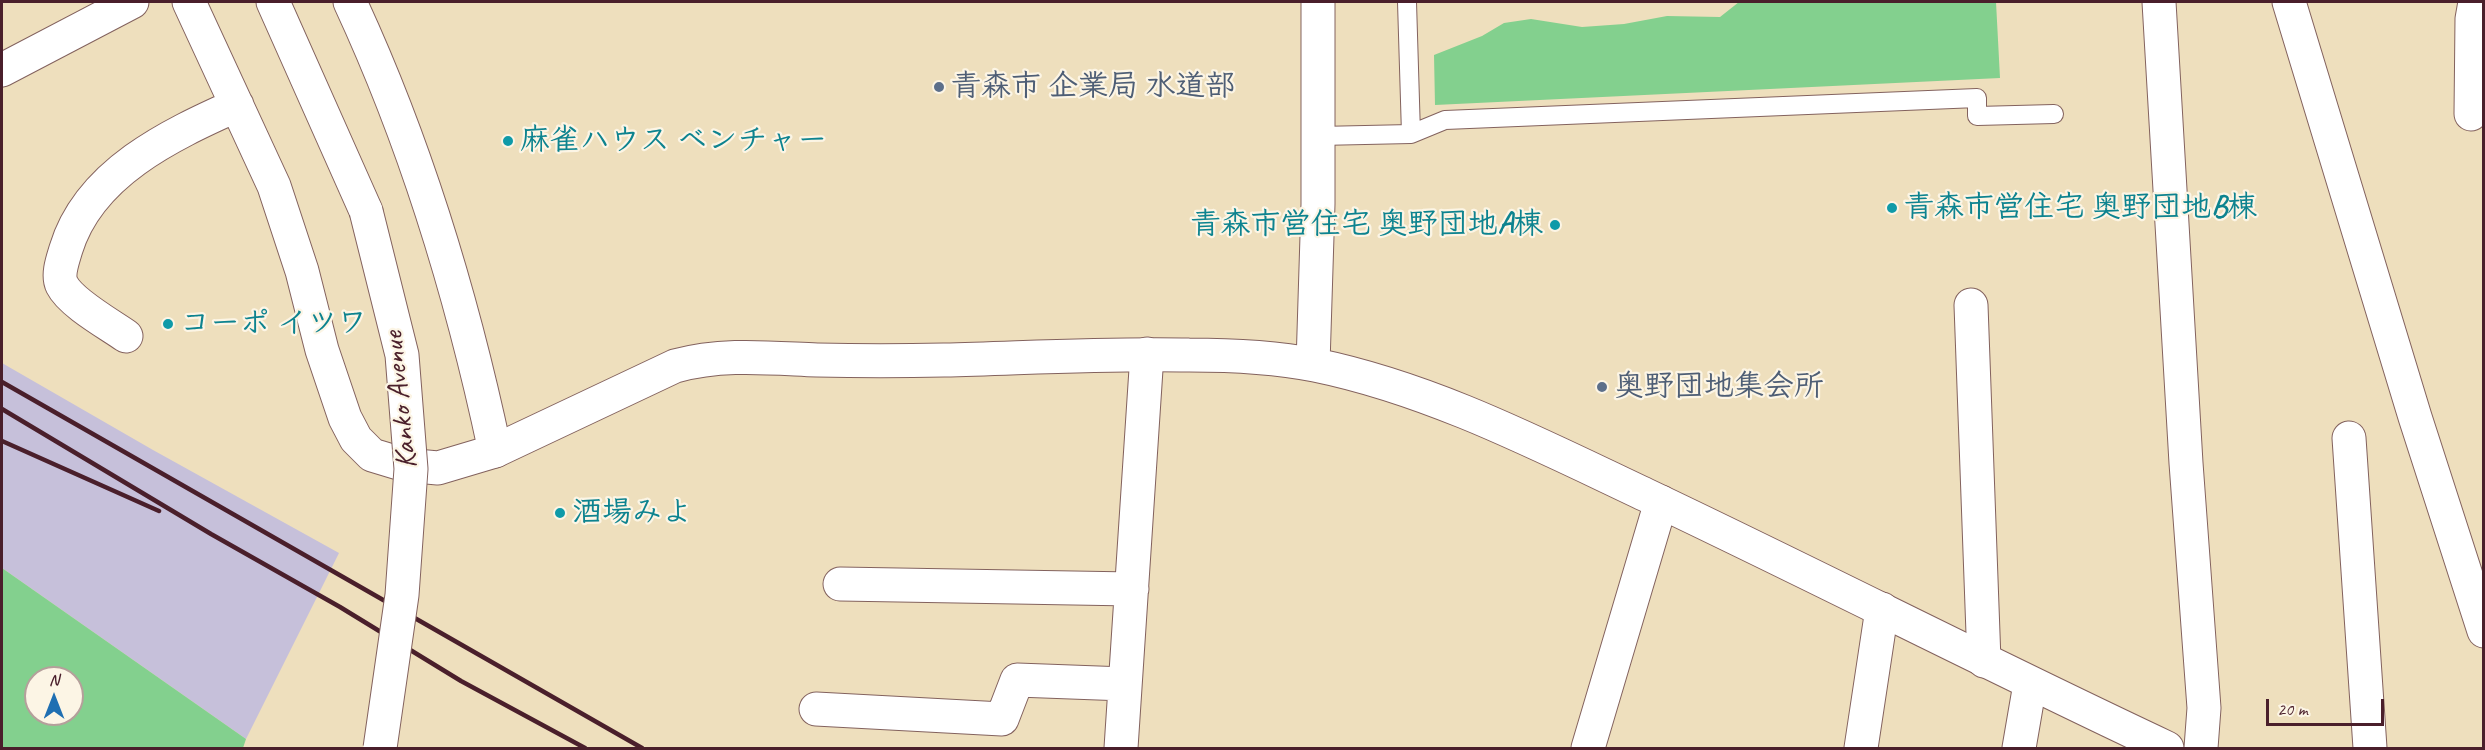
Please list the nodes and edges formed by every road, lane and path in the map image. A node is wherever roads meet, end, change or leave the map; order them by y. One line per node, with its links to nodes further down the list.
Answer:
1 (132, 2): 10 (main road)
2 (189, 2): 11 (main road)
3 (273, 2): 31 (main road, Kanko Avenue, bridge)
4 (350, 2): 21 (main road)
5 (1318, 2): 15 (main road)
6 (1407, 2): 14 (lane)
7 (2159, 2): 37 (main road)
8 (2289, 2): 26 (main road)
9 (2475, 2): 13 (main road)
10 (2, 70)
11 (237, 105): 17 (main road); 21 (main road)
12 (2054, 114): 14 (lane)
13 (2471, 114)
14 (1411, 134): 15 (lane)
15 (1319, 136): 19 (main road)
16 (1971, 305): 27 (main road)
17 (126, 336)
18 (1147, 354): 19 (main road); 21 (main road); 24 (main road)
19 (1313, 364): 22 (main road)
20 (2349, 438): 38 (main road)
21 (495, 451)
22 (1661, 502): 25 (main road); 33 (main road)
23 (840, 584): 24 (main road)
24 (1132, 589): 28 (main road)
25 (1882, 609): 27 (main road); 34 (main road)
26 (2484, 631)
27 (1984, 661): 29 (main road)
28 (1125, 684): 30 (main road); 32 (main road)
29 (2030, 684): 35 (main road); 36 (main road)
30 (816, 709)
31 (380, 748)
32 (1121, 748)
33 (1588, 748)
34 (1861, 748)
35 (2019, 748)
36 (2167, 748)
37 (2201, 748)
38 (2370, 748)

